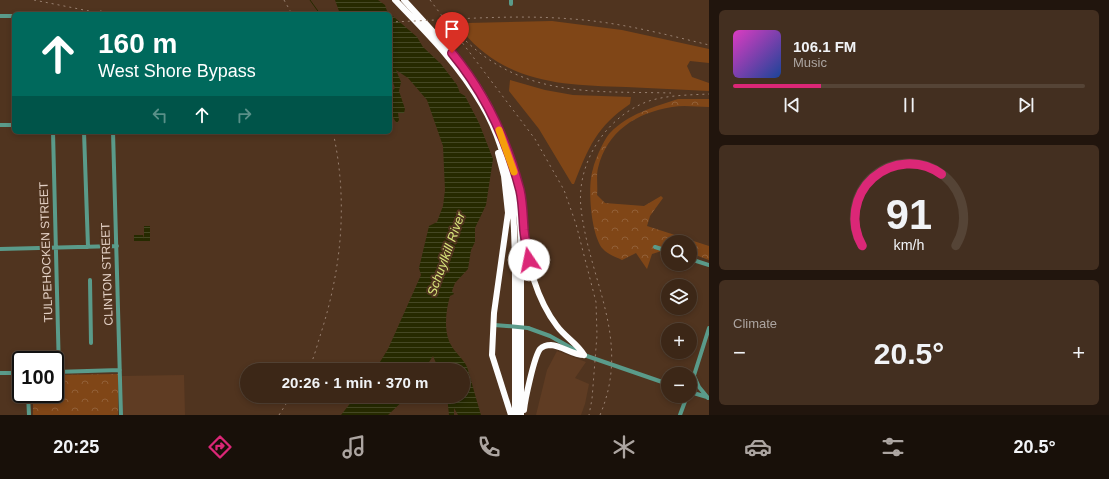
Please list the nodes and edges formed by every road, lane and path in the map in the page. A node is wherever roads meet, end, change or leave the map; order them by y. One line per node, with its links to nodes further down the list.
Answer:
1 (395, 0): 5 (highway)
2 (404, 0): 11 (highway)
3 (0, 16): 4 (street)
4 (12, 16)
5 (483, 106): 21 (highway); 40 (highway)
6 (12, 124): 7 (street)
7 (0, 125)
8 (53, 134): 15 (street, TULPEHOCKEN STREET)
9 (84, 134): 13 (street)
10 (113, 134): 12 (street, CLINTON STREET)
11 (511, 164): 25 (highway); 41 (highway)
12 (116, 246): 13 (street); 27 (street, CLINTON STREET)
13 (88, 247): 15 (street)
14 (655, 247): 17 (street)
15 (56, 248): 16 (street); 24 (street, TULPEHOCKEN STREET)
16 (0, 249)
17 (661, 249)
18 (697, 261): 19 (street)
19 (709, 265)
20 (90, 280): 23 (street)
21 (494, 325): 25 (street, bridge); 39 (highway)
22 (709, 328): 26 (street)
23 (91, 343)
24 (57, 351)
25 (584, 355): 31 (street); 42 (highway)
26 (697, 367)
27 (120, 370): 28 (street); 38 (street, CLINTON STREET)
28 (64, 372)
29 (12, 373): 30 (street)
30 (0, 374)
31 (661, 382)
32 (697, 383): 34 (street)
33 (697, 394): 34 (street)
34 (708, 398)
35 (28, 403): 37 (street)
36 (684, 403): 43 (street)
37 (29, 415)
38 (121, 415)
39 (511, 415)
40 (515, 415)
41 (521, 415)
42 (524, 415)
43 (680, 415)

